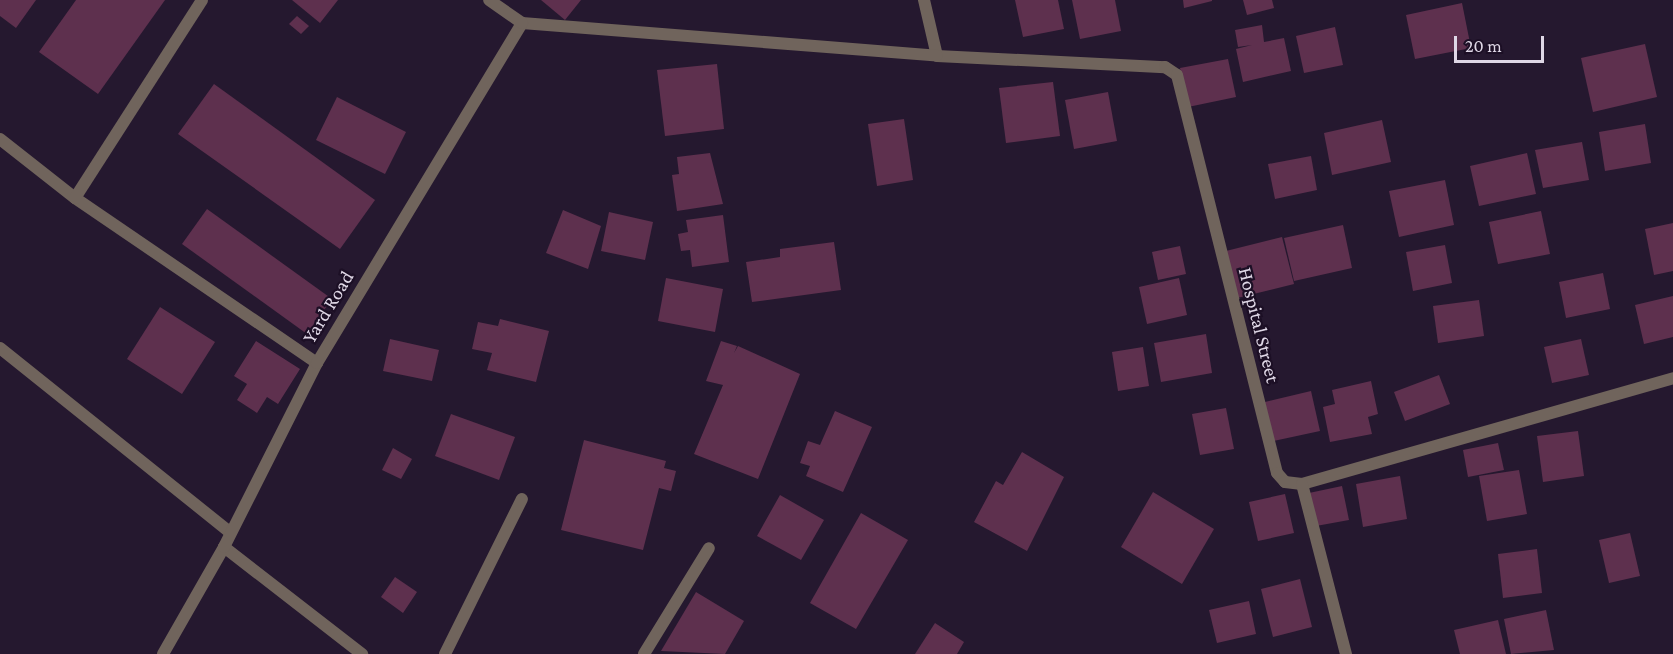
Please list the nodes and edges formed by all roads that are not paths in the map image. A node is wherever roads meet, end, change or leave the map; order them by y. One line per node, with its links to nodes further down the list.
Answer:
1 (201, 0): 7 (street)
2 (489, 0): 4 (street)
3 (924, 0): 5 (street)
4 (522, 23): 5 (street, Hospital Street); 9 (street, Yard Road)
5 (937, 56): 11 (street, Hospital Street)
6 (0, 139): 7 (street)
7 (75, 198): 9 (street)
8 (0, 348): 13 (street)
9 (317, 363): 13 (street, Yard Road)
10 (1673, 378): 11 (street)
11 (1302, 484): 20 (street)
12 (522, 499): 18 (street)
13 (230, 532): 14 (street, Yard Road)
14 (224, 547): 16 (street, Yard Road); 17 (street)
15 (709, 548): 19 (street)
16 (163, 654)
17 (362, 654)
18 (445, 654)
19 (644, 654)
20 (1346, 654)

